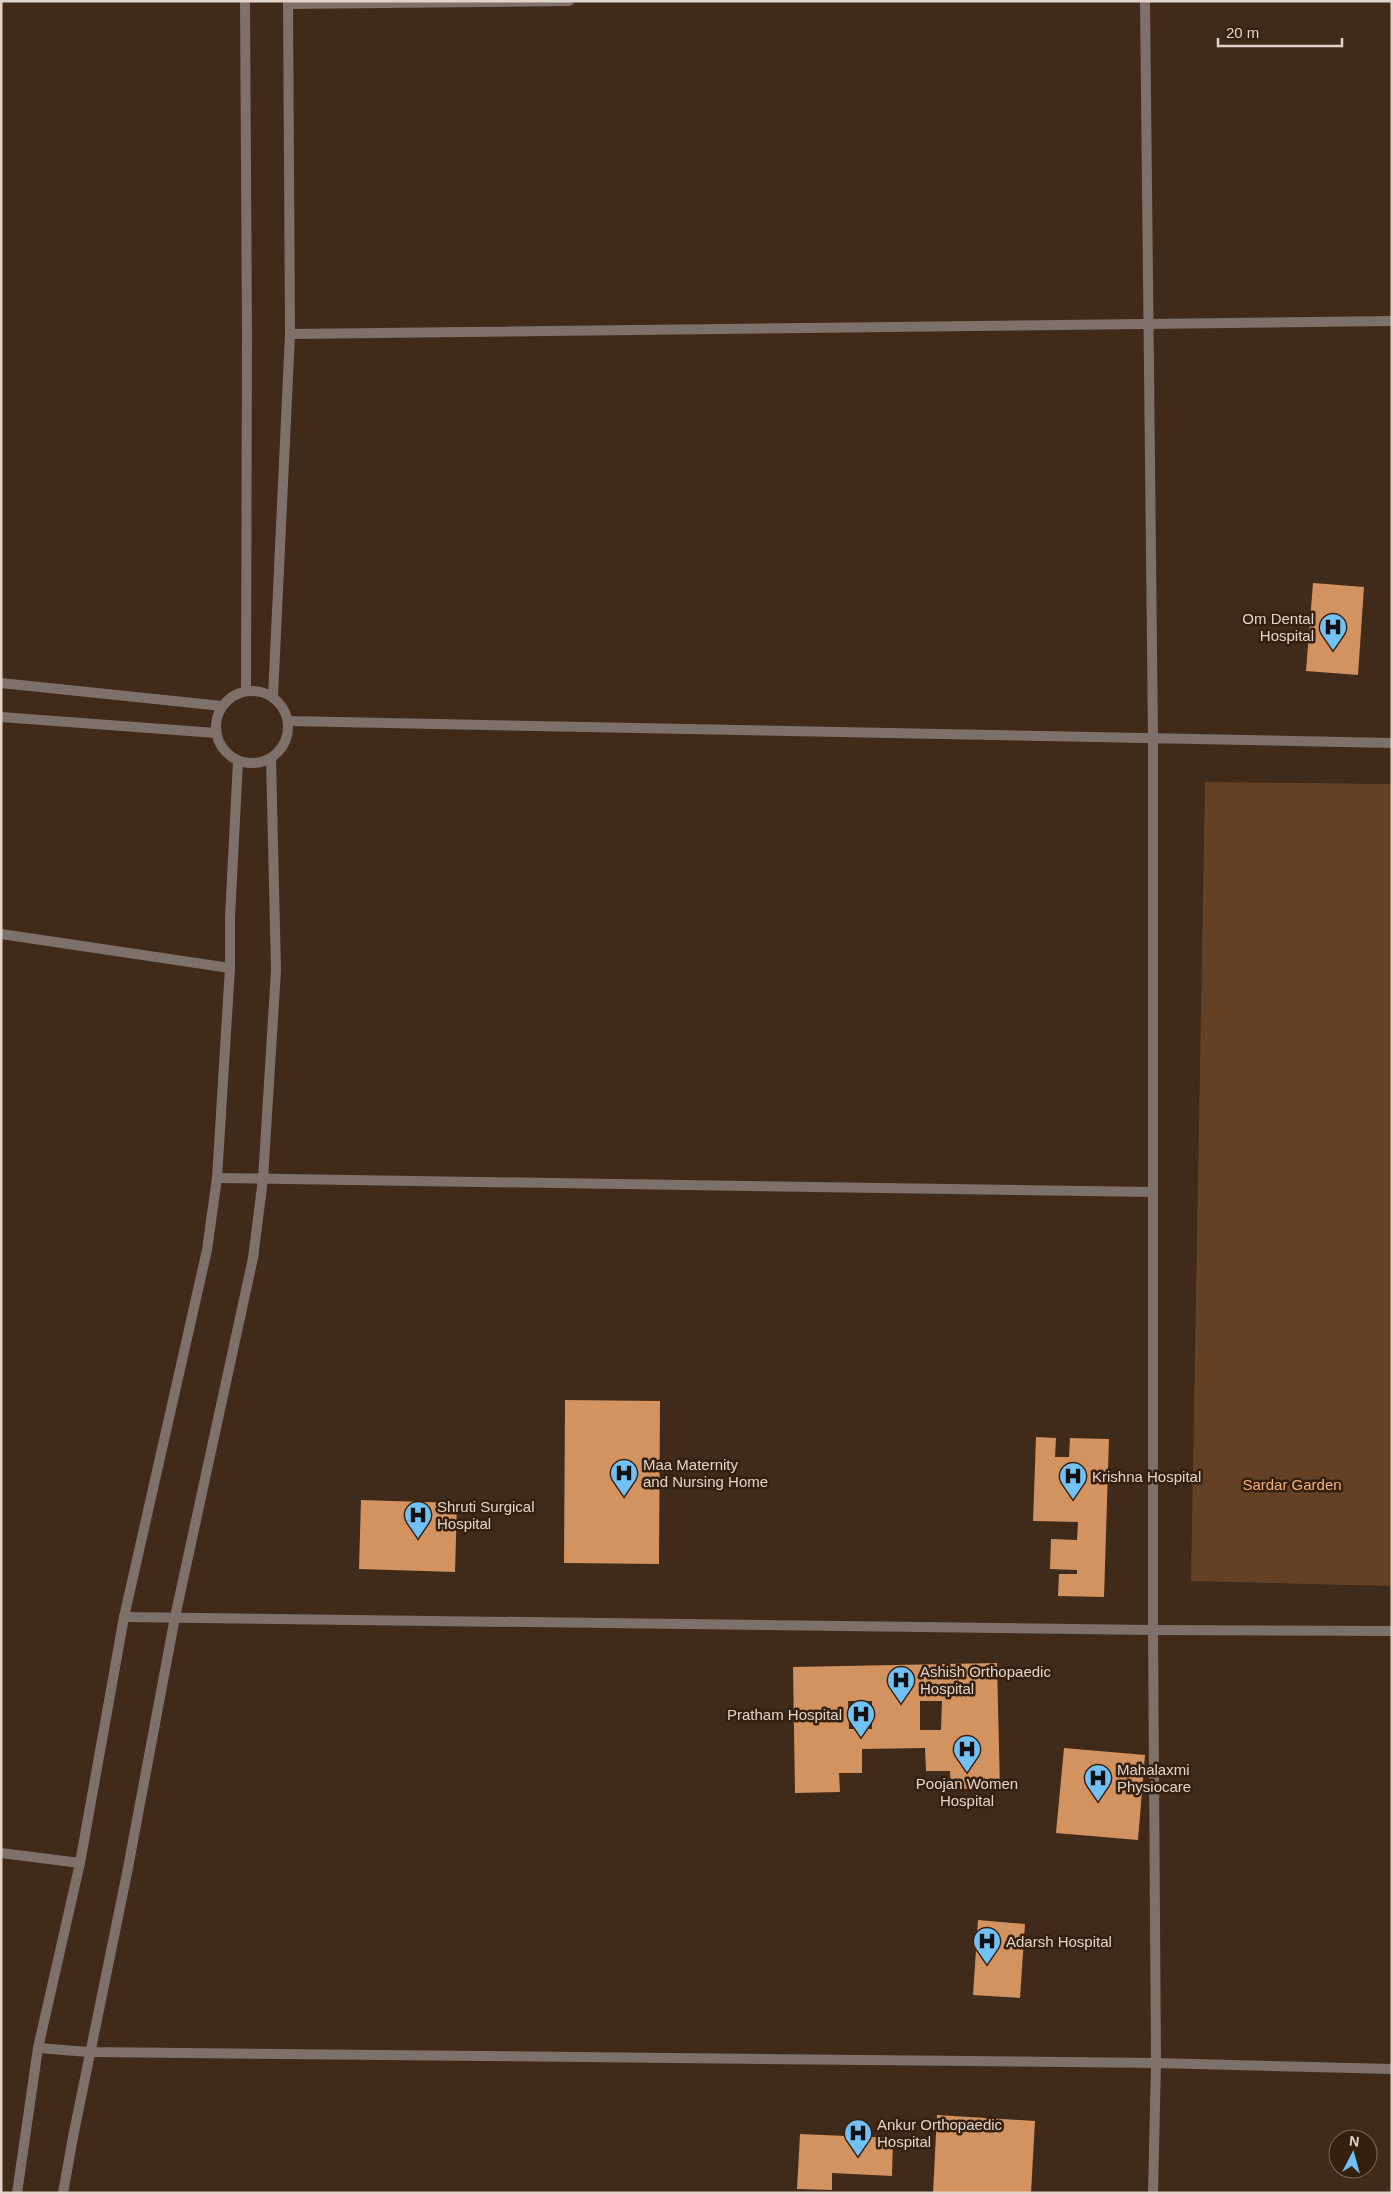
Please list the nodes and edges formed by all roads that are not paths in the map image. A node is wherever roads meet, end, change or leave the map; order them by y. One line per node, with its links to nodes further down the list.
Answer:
1 (245, 1): 9 (street)
2 (569, 1): 4 (street)
3 (1145, 1): 6 (street)
4 (288, 3): 7 (street)
5 (1392, 321): 6 (street)
6 (1148, 323): 7 (street); 15 (street)
7 (290, 334): 10 (street)
8 (1, 683): 11 (street)
9 (246, 691): 10 (street); 11 (street)
10 (273, 697): 13 (street)
11 (222, 706): 14 (street)
12 (1, 717): 14 (street)
13 (288, 721): 15 (street); 17 (street)
14 (216, 732): 18 (street)
15 (1153, 738): 16 (street); 23 (street)
16 (1392, 743)
17 (271, 758): 18 (street); 22 (street)
18 (238, 761): 20 (street)
19 (1, 934): 20 (street)
20 (230, 968): 21 (street)
21 (217, 1178): 22 (street); 24 (street)
22 (263, 1179): 23 (street); 25 (street)
23 (1153, 1192): 26 (street)
24 (124, 1617): 25 (street); 29 (street)
25 (175, 1617): 26 (street); 31 (street)
26 (1153, 1630): 27 (street); 32 (street)
27 (1392, 1631)
28 (1, 1853): 29 (street)
29 (80, 1863): 30 (street)
30 (38, 2048): 31 (street); 34 (street)
31 (89, 2052): 32 (street); 35 (street)
32 (1156, 2063): 33 (street); 36 (street)
33 (1392, 2070)
34 (17, 2193)
35 (64, 2193)
36 (1153, 2193)

